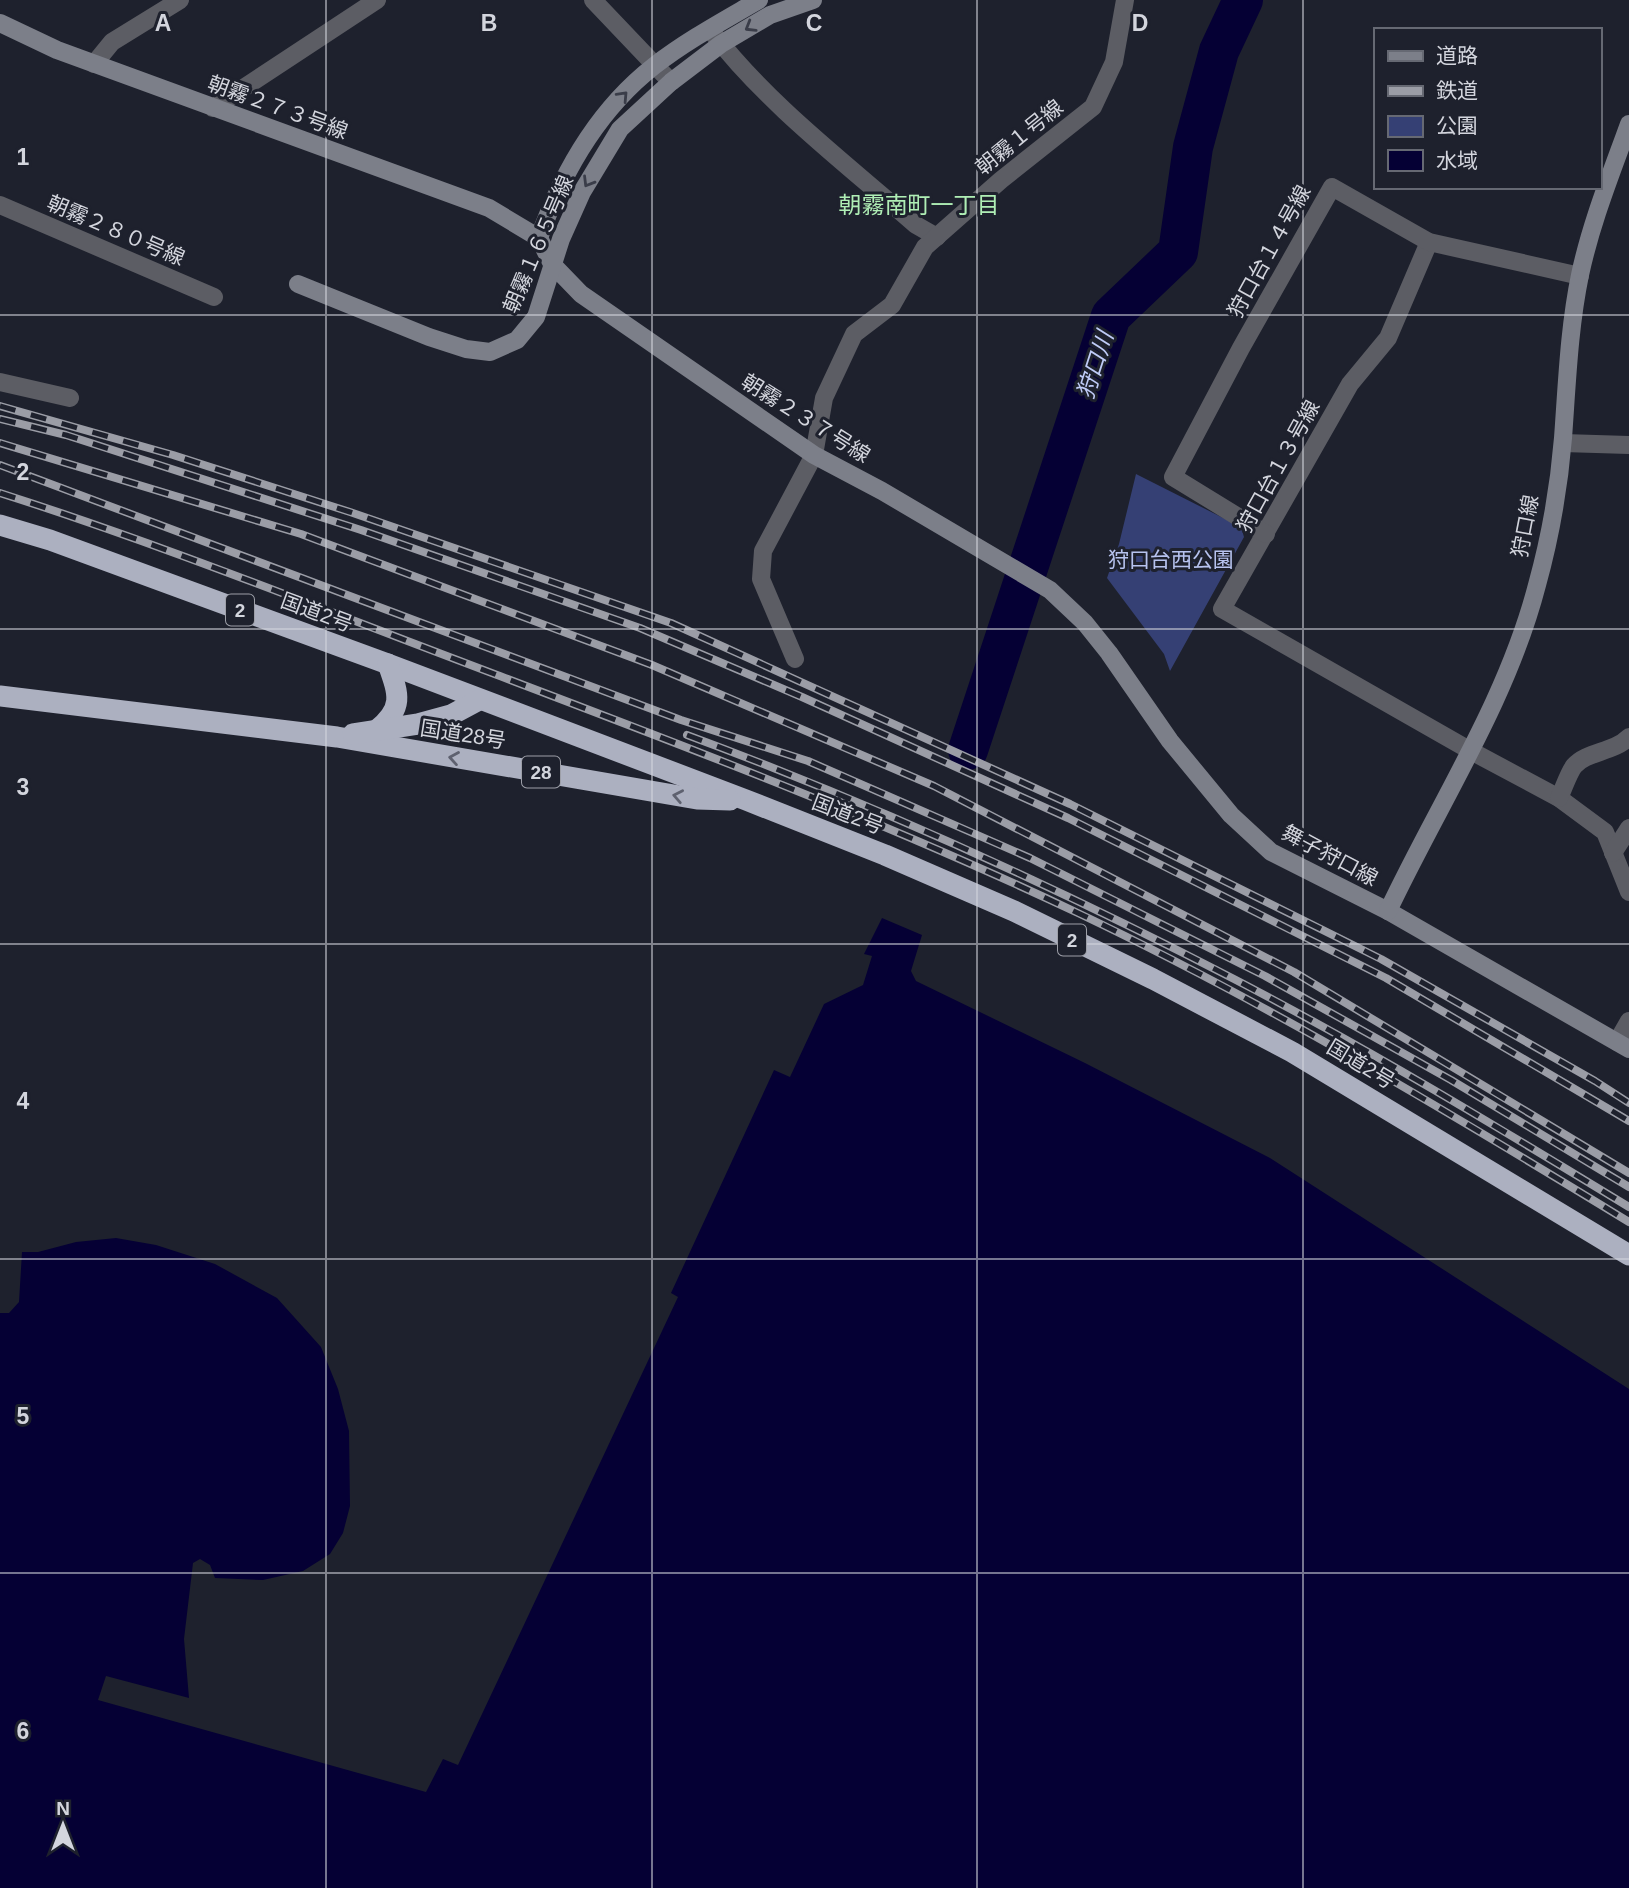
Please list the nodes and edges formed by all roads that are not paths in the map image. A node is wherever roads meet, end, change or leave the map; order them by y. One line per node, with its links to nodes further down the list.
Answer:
1 (180, 0): 10 (street)
2 (377, 0): 13 (street)
3 (593, 0): 11 (street)
4 (758, 0): 8 (street, 朝霧１６５号線)
5 (813, 0): 9 (street, 朝霧１６５号線, one-way to 9)
6 (1125, 0): 16 (street, 朝霧１号線)
7 (0, 23): 10 (street, 朝霧２７３号線)
8 (710, 29): 9 (street); 11 (street, 朝霧１６５号線)
9 (721, 44): 12 (street, 朝霧１６５号線); 16 (street)
10 (94, 64): 13 (street, 朝霧２７３号線)
11 (654, 66): 12 (street); 17 (street, 朝霧１６５号線, one-way to 11)
12 (671, 82): 19 (street, 朝霧１６５号線, one-way to 19)
13 (213, 108): 17 (street, 朝霧２７３号線)
14 (1629, 124): 20 (street, 狩口線)
15 (0, 205): 22 (street, 朝霧２８０号線)
16 (937, 237): 27 (street, 朝霧１号線)
17 (539, 238): 19 (street, 朝霧２３７号線)
18 (1429, 242): 20 (street, 狩口台１４号線); 29 (street, 狩口台１３号線); 29 (street, 狩口台１４号線)
19 (552, 264): 21 (street, 朝霧１６５号線); 27 (street, 朝霧２３７号線)
20 (1580, 276): 25 (street, 狩口線)
21 (298, 284)
22 (214, 297)
23 (0, 382): 24 (street)
24 (70, 398)
25 (1563, 443): 26 (street); 38 (street, 狩口線)
26 (1629, 445)
27 (814, 455): 30 (street, 朝霧２３７号線); 31 (street, 朝霧１号線)
28 (0, 524): 32 (highway, 国道2号 / 2)
29 (1266, 534): 38 (street, 狩口台１３号線)
30 (1049, 590): 44 (street, 舞子狩口線)
31 (794, 659)
32 (388, 664): 34 (highway, 国道2号 / 2); 35 (highway)
33 (0, 696): 36 (highway, 国道28号 / 28)
34 (479, 700): 35 (highway, 国道28号 / 28); 40 (highway, 国道2号 / 2)
35 (377, 730): 36 (highway, 国道28号 / 28)
36 (337, 737): 40 (highway, 国道28号 / 28, one-way to 36)
37 (1629, 737): 39 (street)
38 (1471, 751): 39 (street); 44 (street, 狩口線)
39 (1559, 798): 42 (street)
40 (746, 800): 47 (highway, 国道2号 / 2)
41 (1629, 828): 42 (street)
42 (1621, 850): 43 (street)
43 (1629, 891)
44 (1388, 911): 46 (street, 舞子狩口線)
45 (1629, 1021): 46 (street)
46 (1623, 1046)
47 (1629, 1255)

